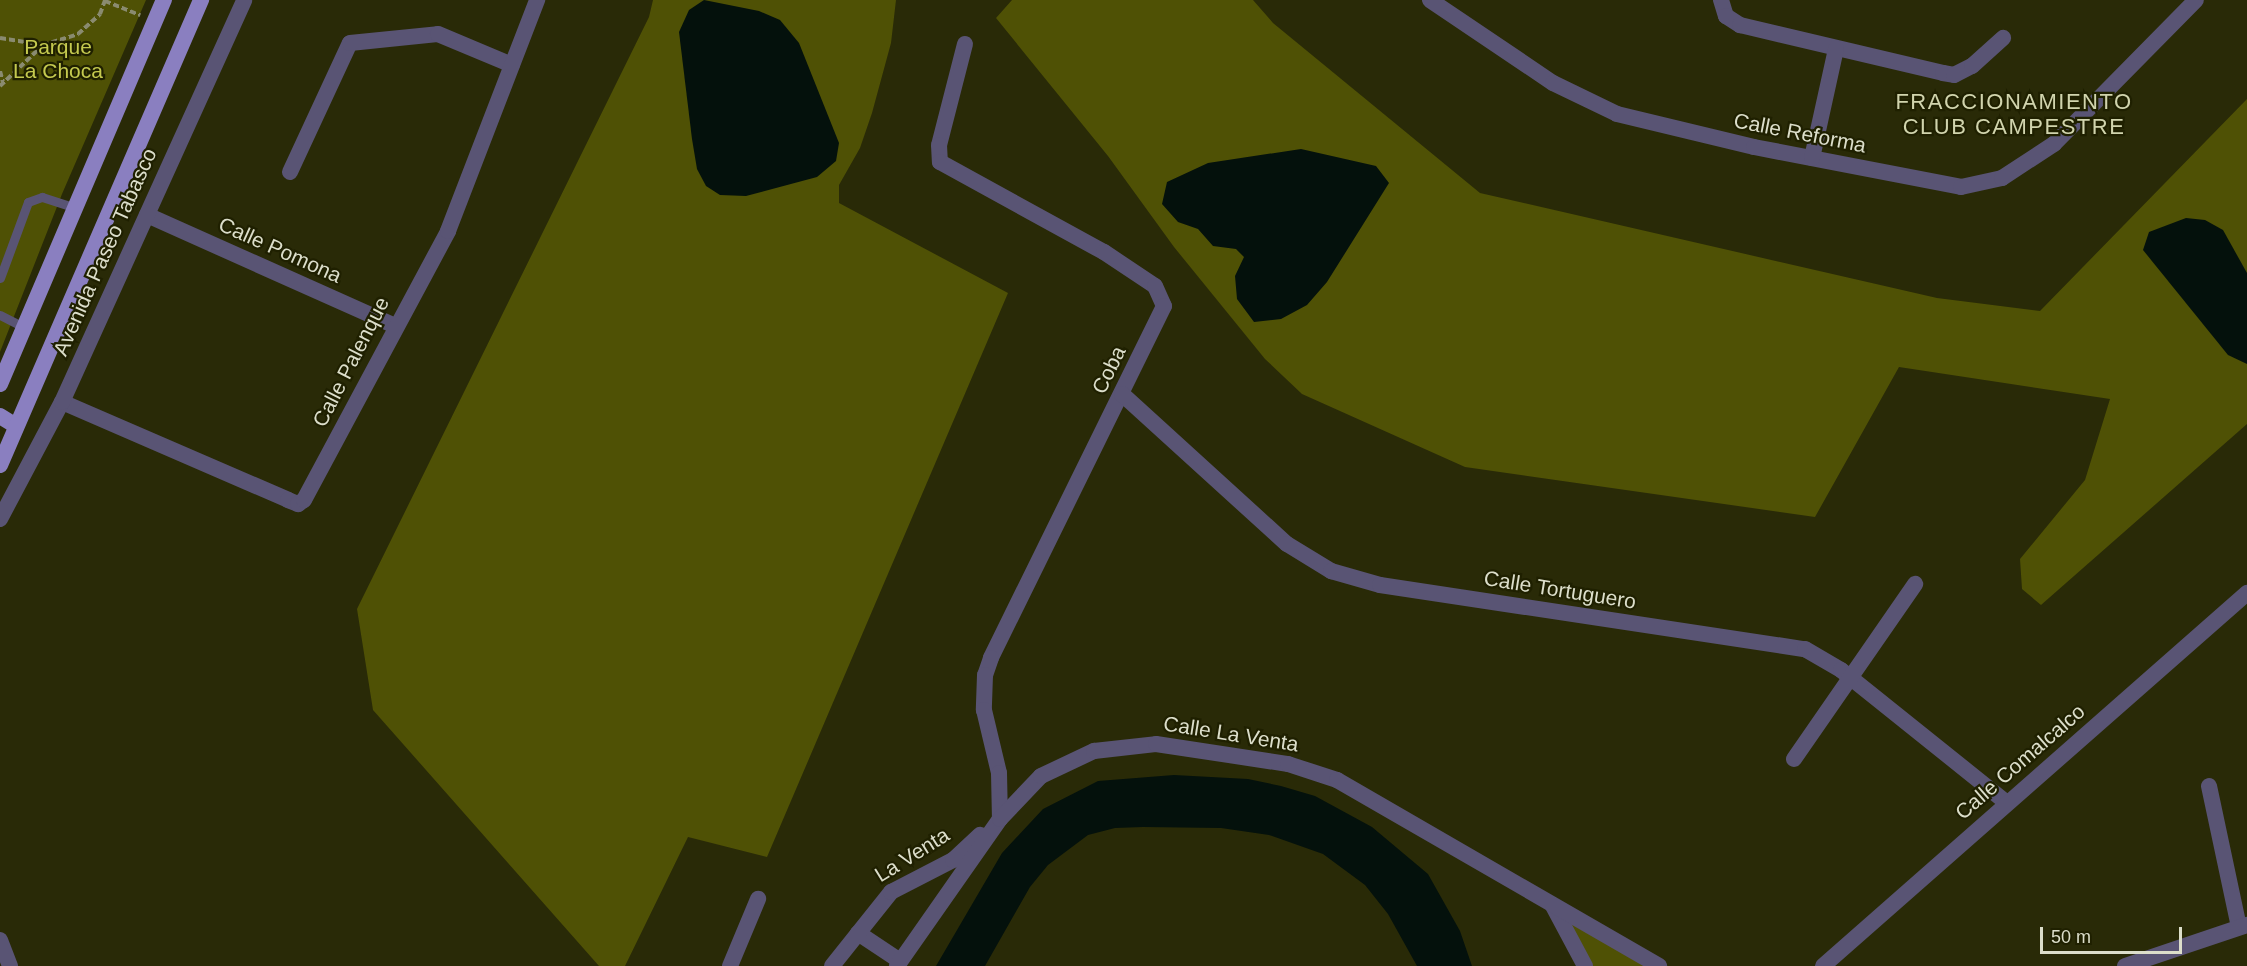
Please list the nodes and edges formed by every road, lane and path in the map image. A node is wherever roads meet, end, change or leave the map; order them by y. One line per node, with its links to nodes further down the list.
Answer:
1 (105, 0): 9 (path); 13 (path)
2 (164, 0): 9 (main road, Avenida Paseo Tabasco)
3 (201, 0): 30 (main road, Avenida Paseo Tabasco)
4 (244, 0): 21 (street, Avenida Paseo Tabasco)
5 (537, 0): 15 (street, Calle Palenque)
6 (1430, 0): 18 (street, Calle Reforma)
7 (1721, 0): 14 (street)
8 (2196, 0): 18 (street, Calle Reforma)
9 (154, 21): 20 (main road, Avenida Paseo Tabasco)
10 (0, 38): 13 (path)
11 (2003, 38): 14 (street)
12 (965, 44): 27 (street, Coba)
13 (43, 45): 17 (path)
14 (1836, 49): 18 (street)
15 (512, 65): 19 (street); 24 (street, Calle Palenque)
16 (0, 71): 17 (path)
17 (2, 84)
18 (1812, 158)
19 (290, 172)
20 (75, 208): 22 (lane); 25 (main road, Avenida Paseo Tabasco)
21 (147, 215): 24 (street, Calle Pomona); 28 (street, Avenida Paseo Tabasco)
22 (0, 278)
23 (0, 315): 25 (lane)
24 (395, 326): 28 (street, Calle Palenque)
25 (24, 327): 26 (main road, Avenida Paseo Tabasco)
26 (0, 384)
27 (1122, 394): 35 (street, Calle Tortuguero); 39 (street, Coba)
28 (62, 402): 32 (street, Avenida Paseo Tabasco)
29 (0, 416): 30 (main road)
30 (16, 426): 31 (main road, Avenida Paseo Tabasco)
31 (0, 465)
32 (0, 519)
33 (1916, 584): 35 (street)
34 (2247, 593): 38 (street, Calle Comalcalco)
35 (1851, 678): 36 (street); 38 (street, Calle Tortuguero)
36 (1794, 759)
37 (2210, 786): 42 (street)
38 (2006, 802): 51 (street, Calle Comalcalco)
39 (1000, 819): 41 (street, Calle La Venta); 43 (street, La Venta); 45 (street, Calle La Venta)
40 (758, 899): 47 (street)
41 (1553, 905): 49 (street); 50 (street, Calle La Venta)
42 (2243, 926): 52 (street)
43 (858, 933): 45 (street); 48 (street, La Venta)
44 (0, 940): 46 (street)
45 (898, 964)
46 (10, 966)
47 (730, 966)
48 (832, 966)
49 (1585, 966)
50 (1659, 966)
51 (1823, 966)
52 (2125, 966)

